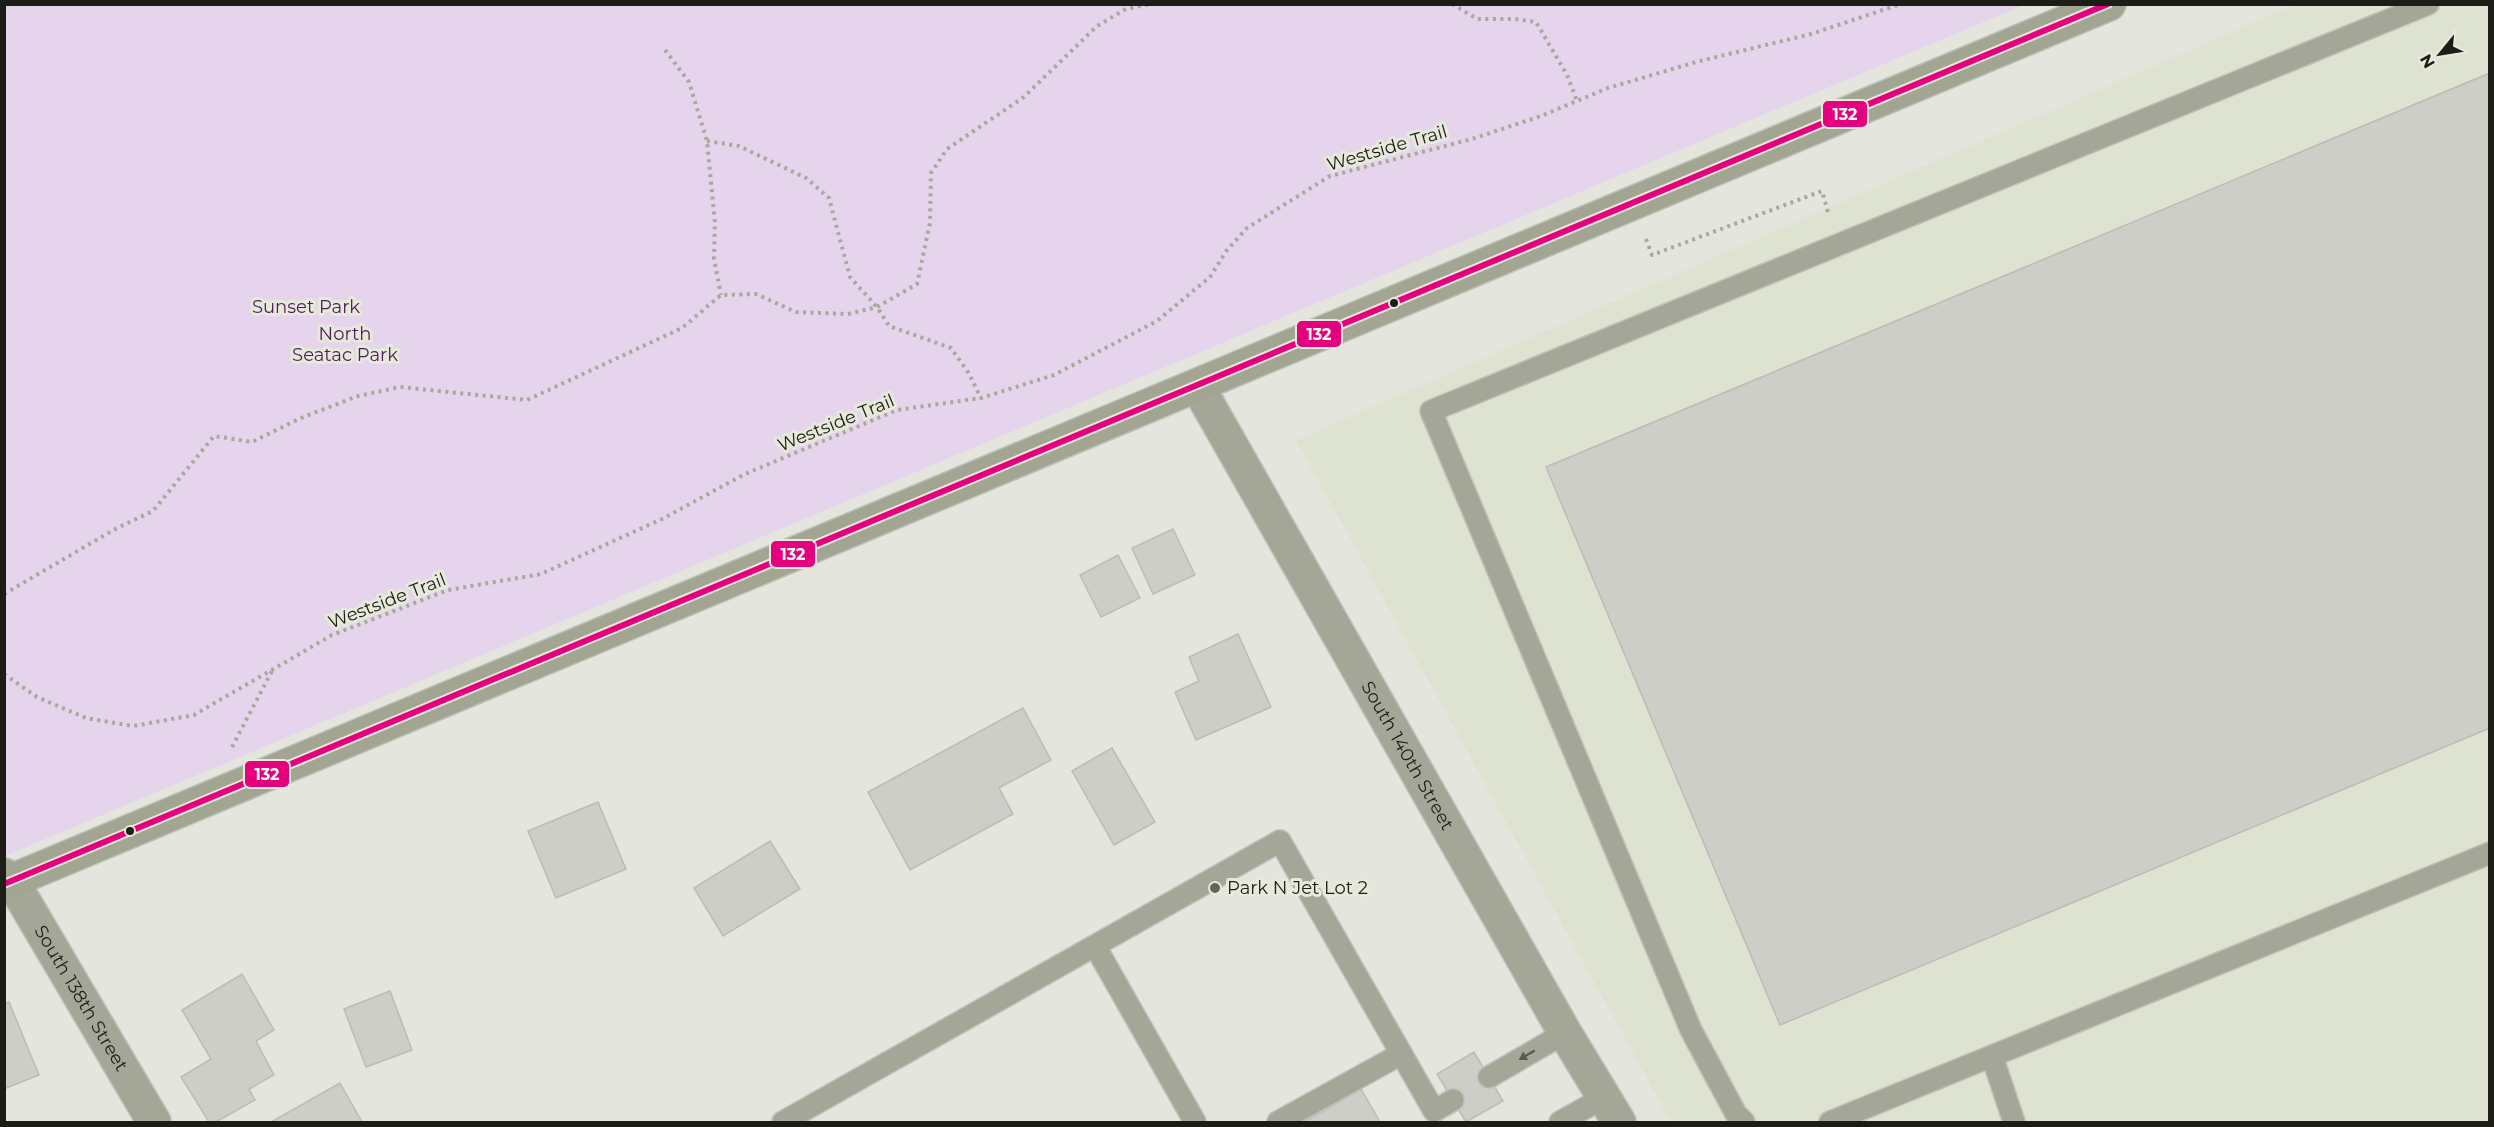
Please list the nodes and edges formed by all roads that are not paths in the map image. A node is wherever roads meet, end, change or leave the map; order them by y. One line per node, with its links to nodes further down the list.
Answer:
1 (2109, 4): 3 (main road)
2 (2428, 4): 18 (lane)
3 (1198, 387): 5 (main road); 7 (street, South 140th Street)
4 (2490, 854): 9 (lane)
5 (7, 880): 13 (street, South 138th Street)
6 (1095, 946): 8 (lane); 14 (lane); 15 (lane)
7 (1565, 1034): 10 (lane, one-way to 10); 12 (street, South 140th Street)
8 (1401, 1054): 11 (lane); 16 (lane)
9 (1992, 1056): 19 (lane); 20 (lane)
10 (1489, 1077)
11 (1452, 1100)
12 (1612, 1110): 17 (lane)
13 (154, 1122)
14 (783, 1122)
15 (1195, 1122)
16 (1278, 1122)
17 (1560, 1122)
18 (1744, 1122)
19 (1830, 1122)
20 (2014, 1122)

